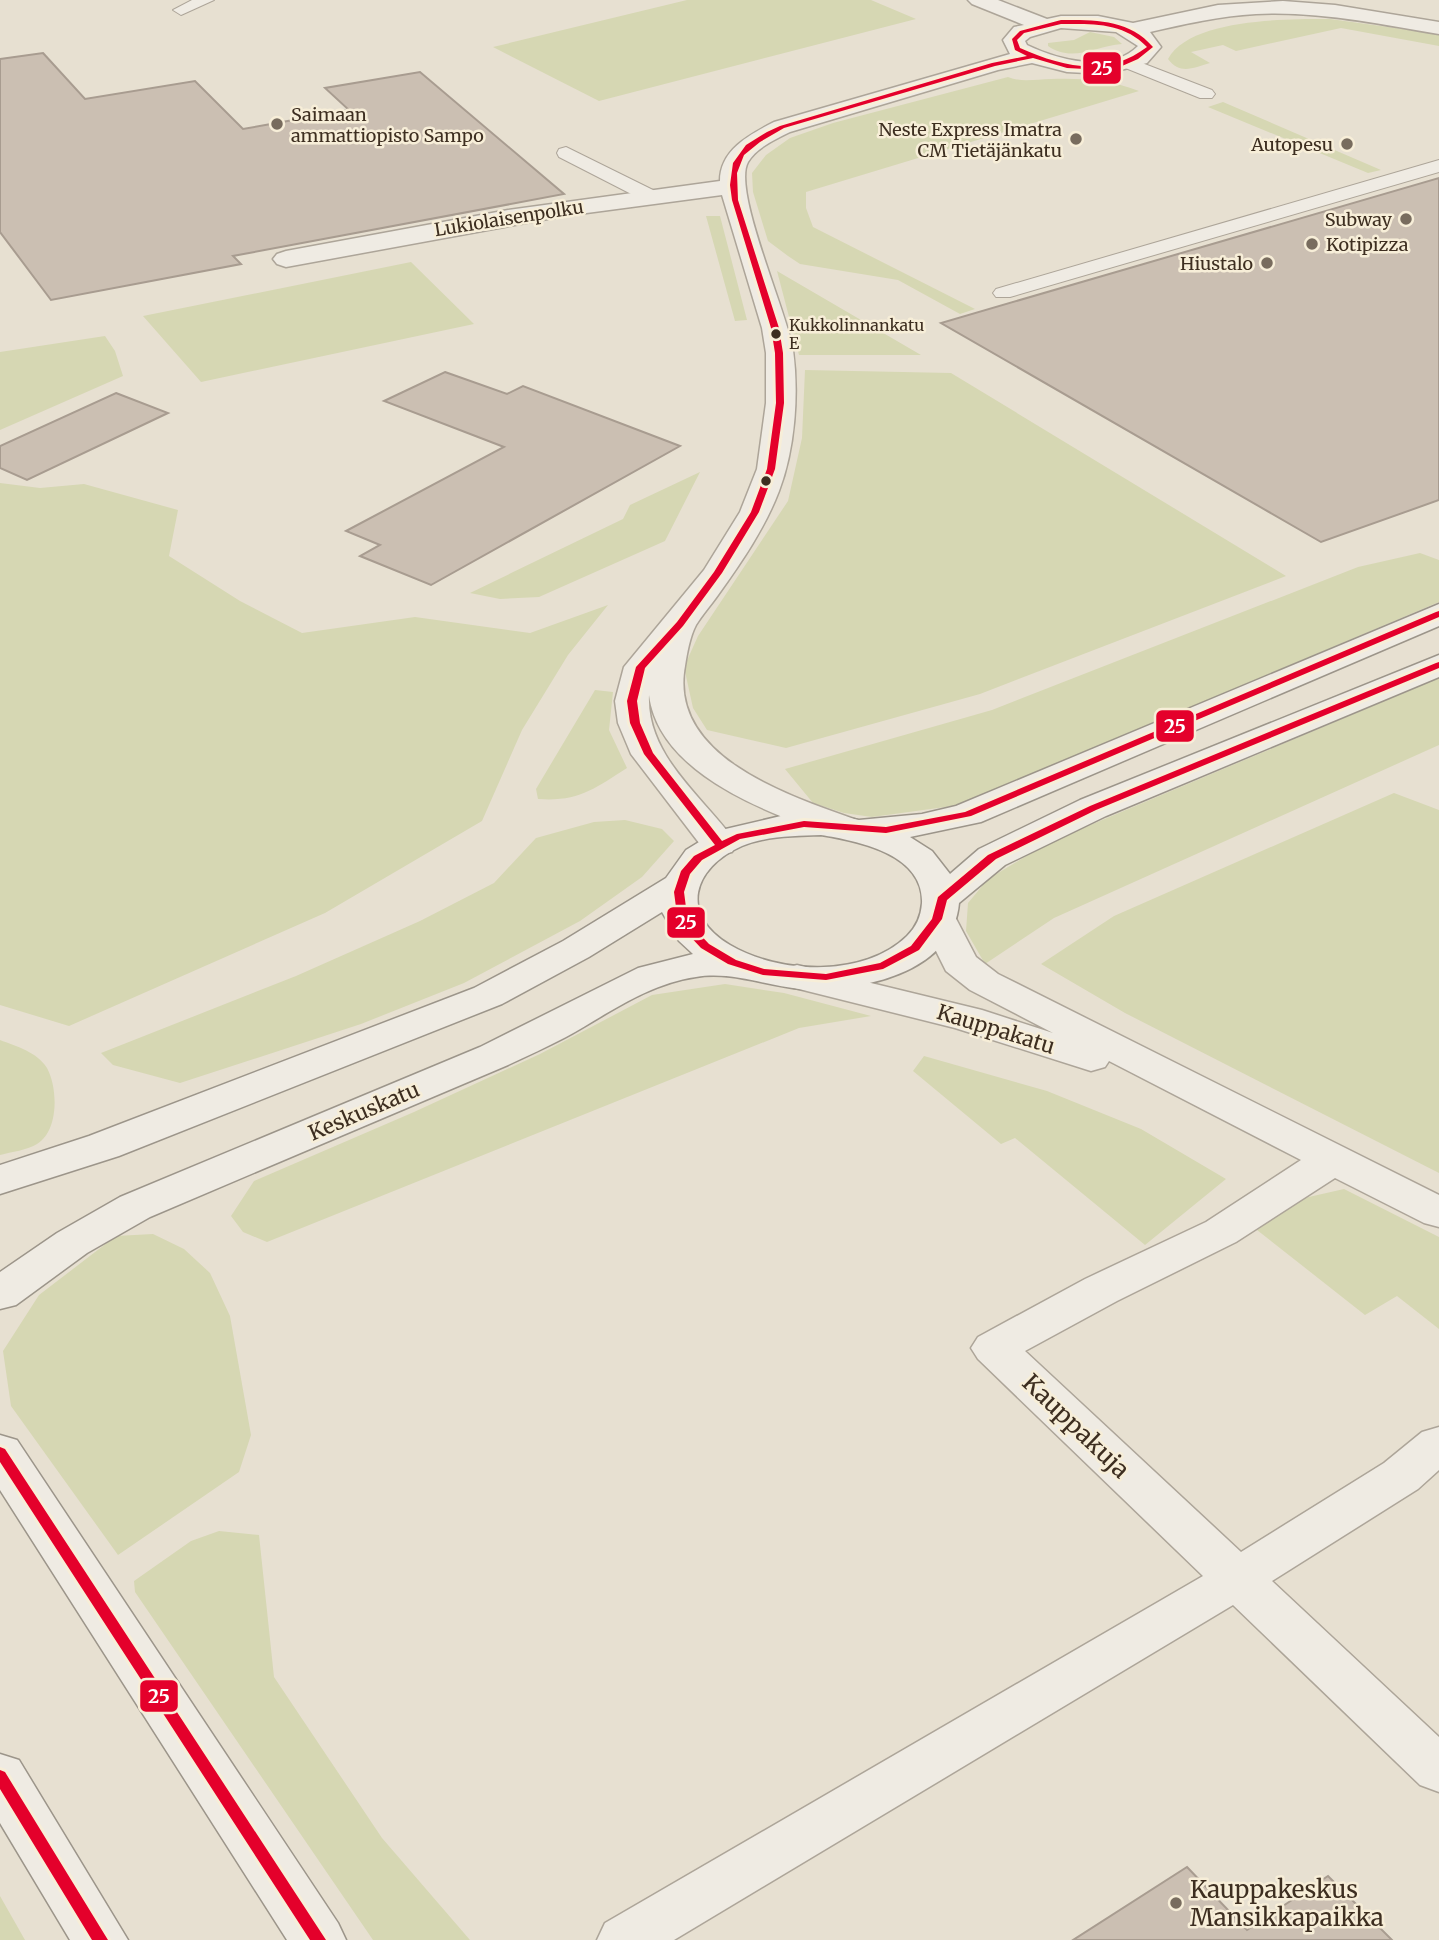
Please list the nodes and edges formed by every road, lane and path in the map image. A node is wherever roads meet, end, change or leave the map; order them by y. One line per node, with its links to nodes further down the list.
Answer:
1 (206, 0): 3 (lane)
2 (979, 0): 4 (street)
3 (181, 10)
4 (1043, 25): 6 (street); 7 (street)
5 (1439, 28): 6 (street)
6 (1131, 30): 8 (street)
7 (1030, 57): 8 (street); 12 (street)
8 (1129, 63): 9 (lane)
9 (1206, 94)
10 (566, 153): 13 (lane)
11 (1439, 166): 15 (lane)
12 (733, 187): 13 (street, Lukiolaisenpolku); 17 (street)
13 (648, 195): 14 (street, Lukiolaisenpolku)
14 (286, 259)
15 (1003, 293)
16 (1439, 614): 19 (street)
17 (679, 626): 19 (street); 20 (street)
18 (1439, 665): 22 (street)
19 (851, 829): 20 (street); 22 (street)
20 (719, 844): 21 (street)
21 (680, 885): 23 (street); 27 (street)
22 (941, 909): 24 (street); 25 (street, Kauppakatu)
23 (741, 965): 24 (street); 29 (street, Keskuskatu)
24 (797, 977): 25 (street, Kauppakatu)
25 (1193, 1090): 26 (street, Kauppakatu)
26 (1332, 1160): 28 (street, Kauppakatu); 32 (street, Kauppakuja)
27 (0, 1180)
28 (1439, 1213)
29 (0, 1294)
30 (1439, 1444): 32 (street)
31 (0, 1452): 37 (street)
32 (1236, 1580): 33 (street, Kauppakuja); 35 (street)
33 (1439, 1770)
34 (0, 1776): 36 (street)
35 (677, 1924): 38 (street)
36 (100, 1940)
37 (318, 1940)
38 (625, 1940)

